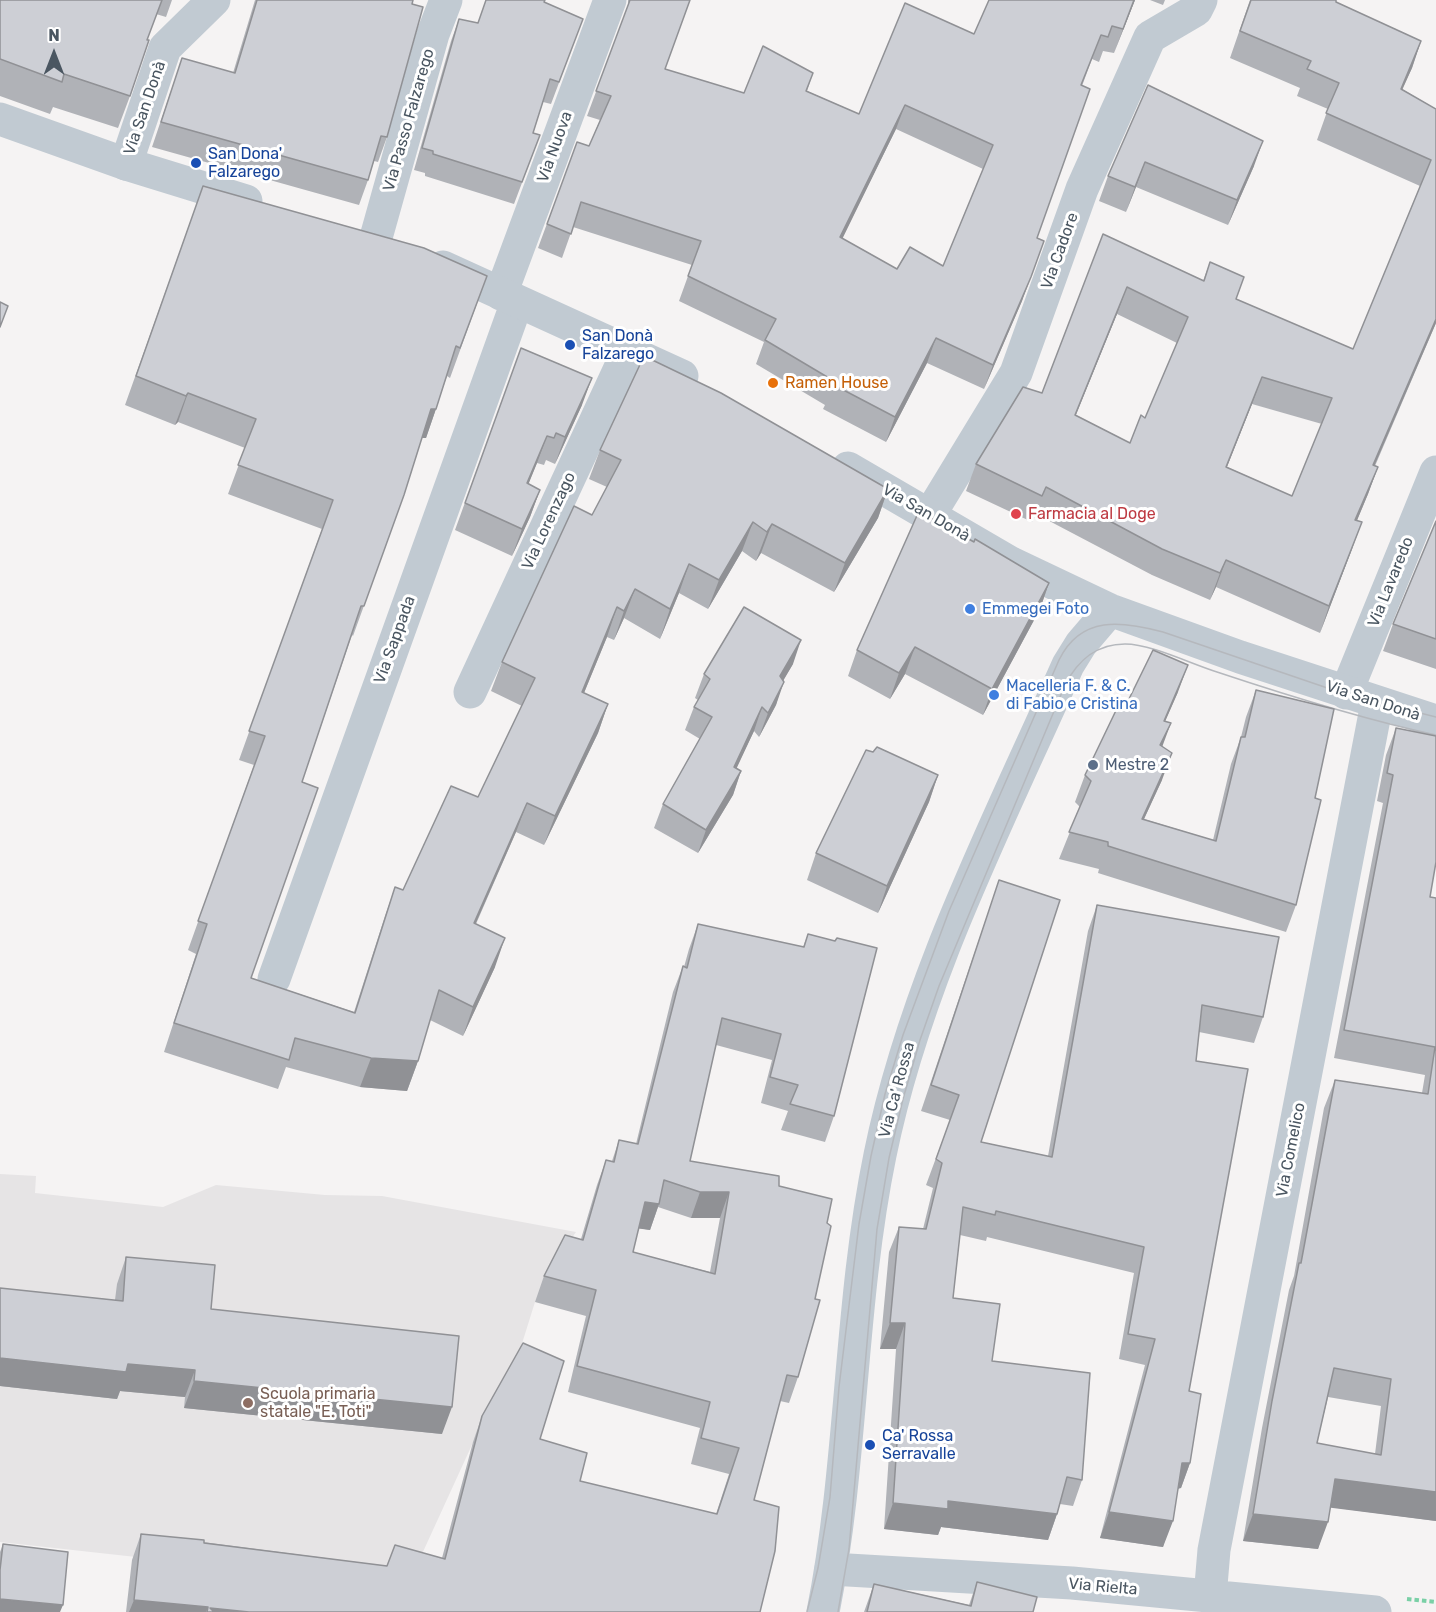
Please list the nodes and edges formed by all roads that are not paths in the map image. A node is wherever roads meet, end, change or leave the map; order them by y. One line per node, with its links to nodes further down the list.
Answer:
1 (214, 0): 6 (street, Via San Donà)
2 (446, 0): 9 (street, Via Passo Falzarego)
3 (609, 0): 10 (street, Via Nuova)
4 (1198, 5): 15 (street, Via Cadore)
5 (0, 119): 6 (street, Via San Donà)
6 (126, 164): 7 (street, Via San Donà)
7 (272, 209)
8 (344, 231): 9 (street)
9 (397, 249): 10 (street)
10 (509, 298): 11 (street); 21 (street, Via Sappada)
11 (628, 351): 12 (street); 17 (street, Via Lorenzago)
12 (704, 388)
13 (822, 453): 15 (street, Via San Donà)
14 (1436, 472): 18 (street, Via Lavaredo)
15 (929, 516): 16 (street, Via San Donà)
16 (1110, 610): 18 (street, Via San Donà); 22 (street, Via Ca' Rossa)
17 (470, 692)
18 (1346, 693): 19 (street, Via San Donà)
19 (1377, 703): 20 (street, Via San Donà); 23 (street, Via Comelico)
20 (1436, 721)
21 (274, 979)
22 (831, 1569): 23 (street, Via Rielta); 24 (street, Via Ca' Rossa)
23 (1210, 1597): 25 (street, Via Rielta)
24 (823, 1612)
25 (1375, 1612)

